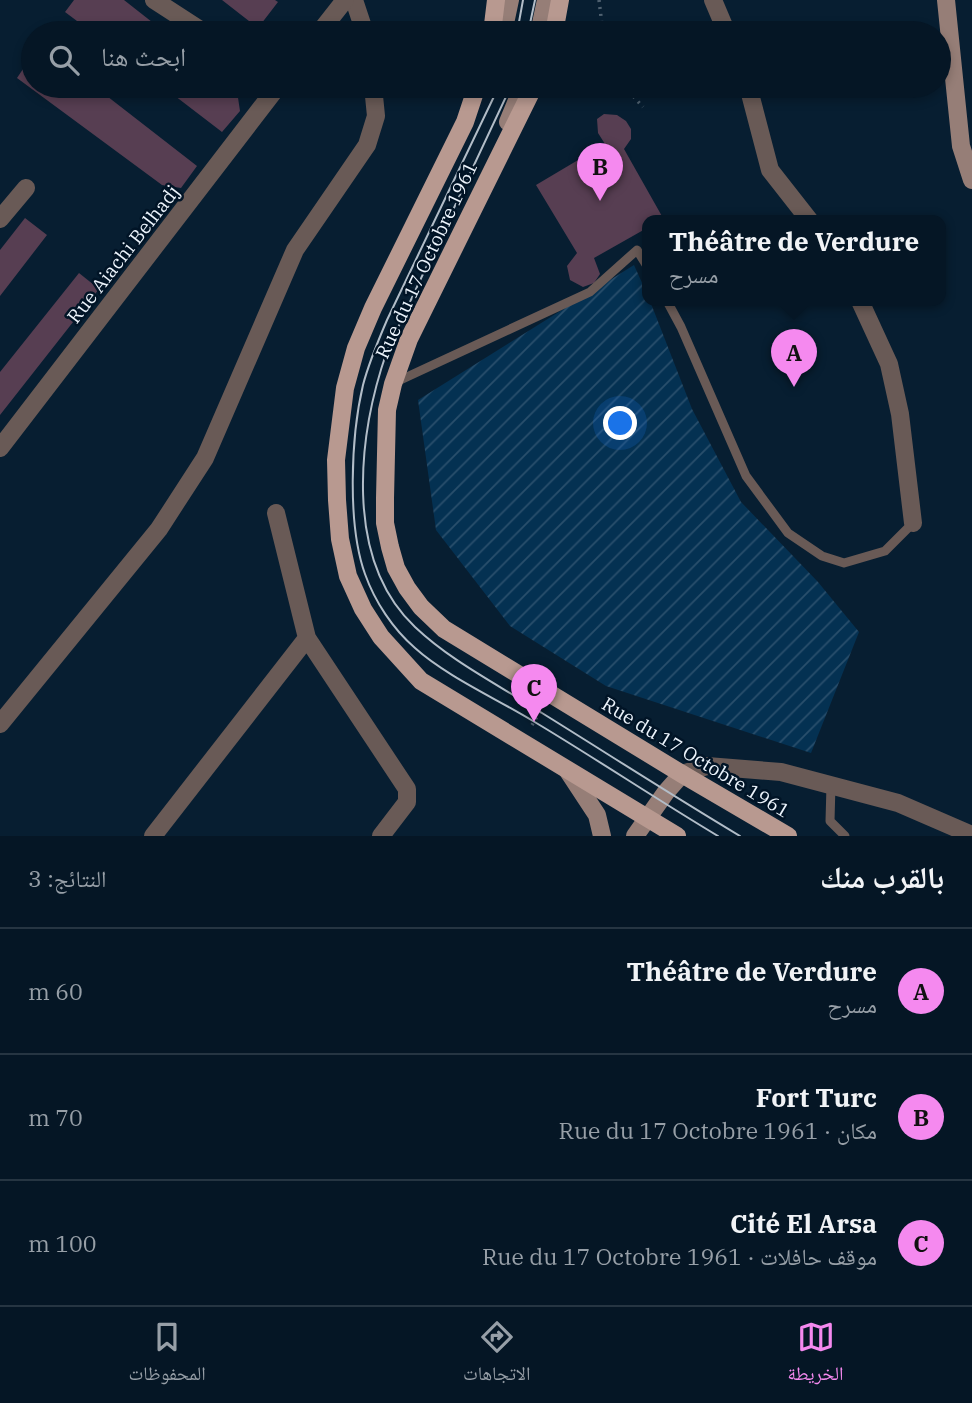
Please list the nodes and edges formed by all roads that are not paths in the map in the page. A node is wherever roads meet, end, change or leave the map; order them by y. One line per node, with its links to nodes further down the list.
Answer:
1 (154, 0): 10 (street)
2 (345, 0): 11 (street)
3 (354, 0): 12 (street)
4 (496, 0): 13 (main road)
5 (510, 0): 14 (main road)
6 (546, 0): 15 (main road)
7 (560, 0): 16 (main road)
8 (713, 0): 17 (street)
9 (946, 0): 18 (main road)
10 (186, 21)
11 (328, 21)
12 (361, 21)
13 (493, 21)
14 (506, 21)
15 (542, 21)
16 (556, 21)
17 (722, 21)
18 (949, 21)
19 (951, 36): 28 (main road)
20 (269, 98): 39 (street, Rue Aiachi Belhadj)
21 (374, 98): 43 (street)
22 (473, 98): 27 (main road, Rue du 17 Octobre 1961)
23 (477, 98): 27 (main road)
24 (518, 98): 32 (main road)
25 (528, 98): 32 (main road, Rue du 17 Octobre 1961)
26 (751, 98): 33 (street)
27 (465, 122): 44 (main road, Rue du 17 Octobre 1961)
28 (966, 145): 29 (street); 30 (main road)
29 (972, 161)
30 (972, 180)
31 (26, 188): 34 (street)
32 (478, 196): 38 (main road, Rue du 17 Octobre 1961)
33 (805, 215)
34 (0, 219)
35 (642, 258): 38 (lane)
36 (670, 306): 41 (lane)
37 (862, 306): 41 (street)
38 (393, 384): 45 (main road, Rue du 17 Octobre 1961)
39 (0, 448)
40 (276, 513): 42 (street)
41 (914, 523)
42 (307, 638): 49 (street); 50 (street)
43 (2, 716)
44 (568, 771): 47 (main road, Rue du 17 Octobre 1961); 51 (main road)
45 (682, 774): 46 (street); 47 (main road); 54 (main road, Rue du 17 Octobre 1961)
46 (831, 785): 48 (street); 55 (lane)
47 (647, 818): 52 (main road); 53 (main road, Rue du 17 Octobre 1961)
48 (972, 835)
49 (153, 836)
50 (381, 836)
51 (602, 836)
52 (635, 836)
53 (677, 836)
54 (788, 836)
55 (845, 836)

